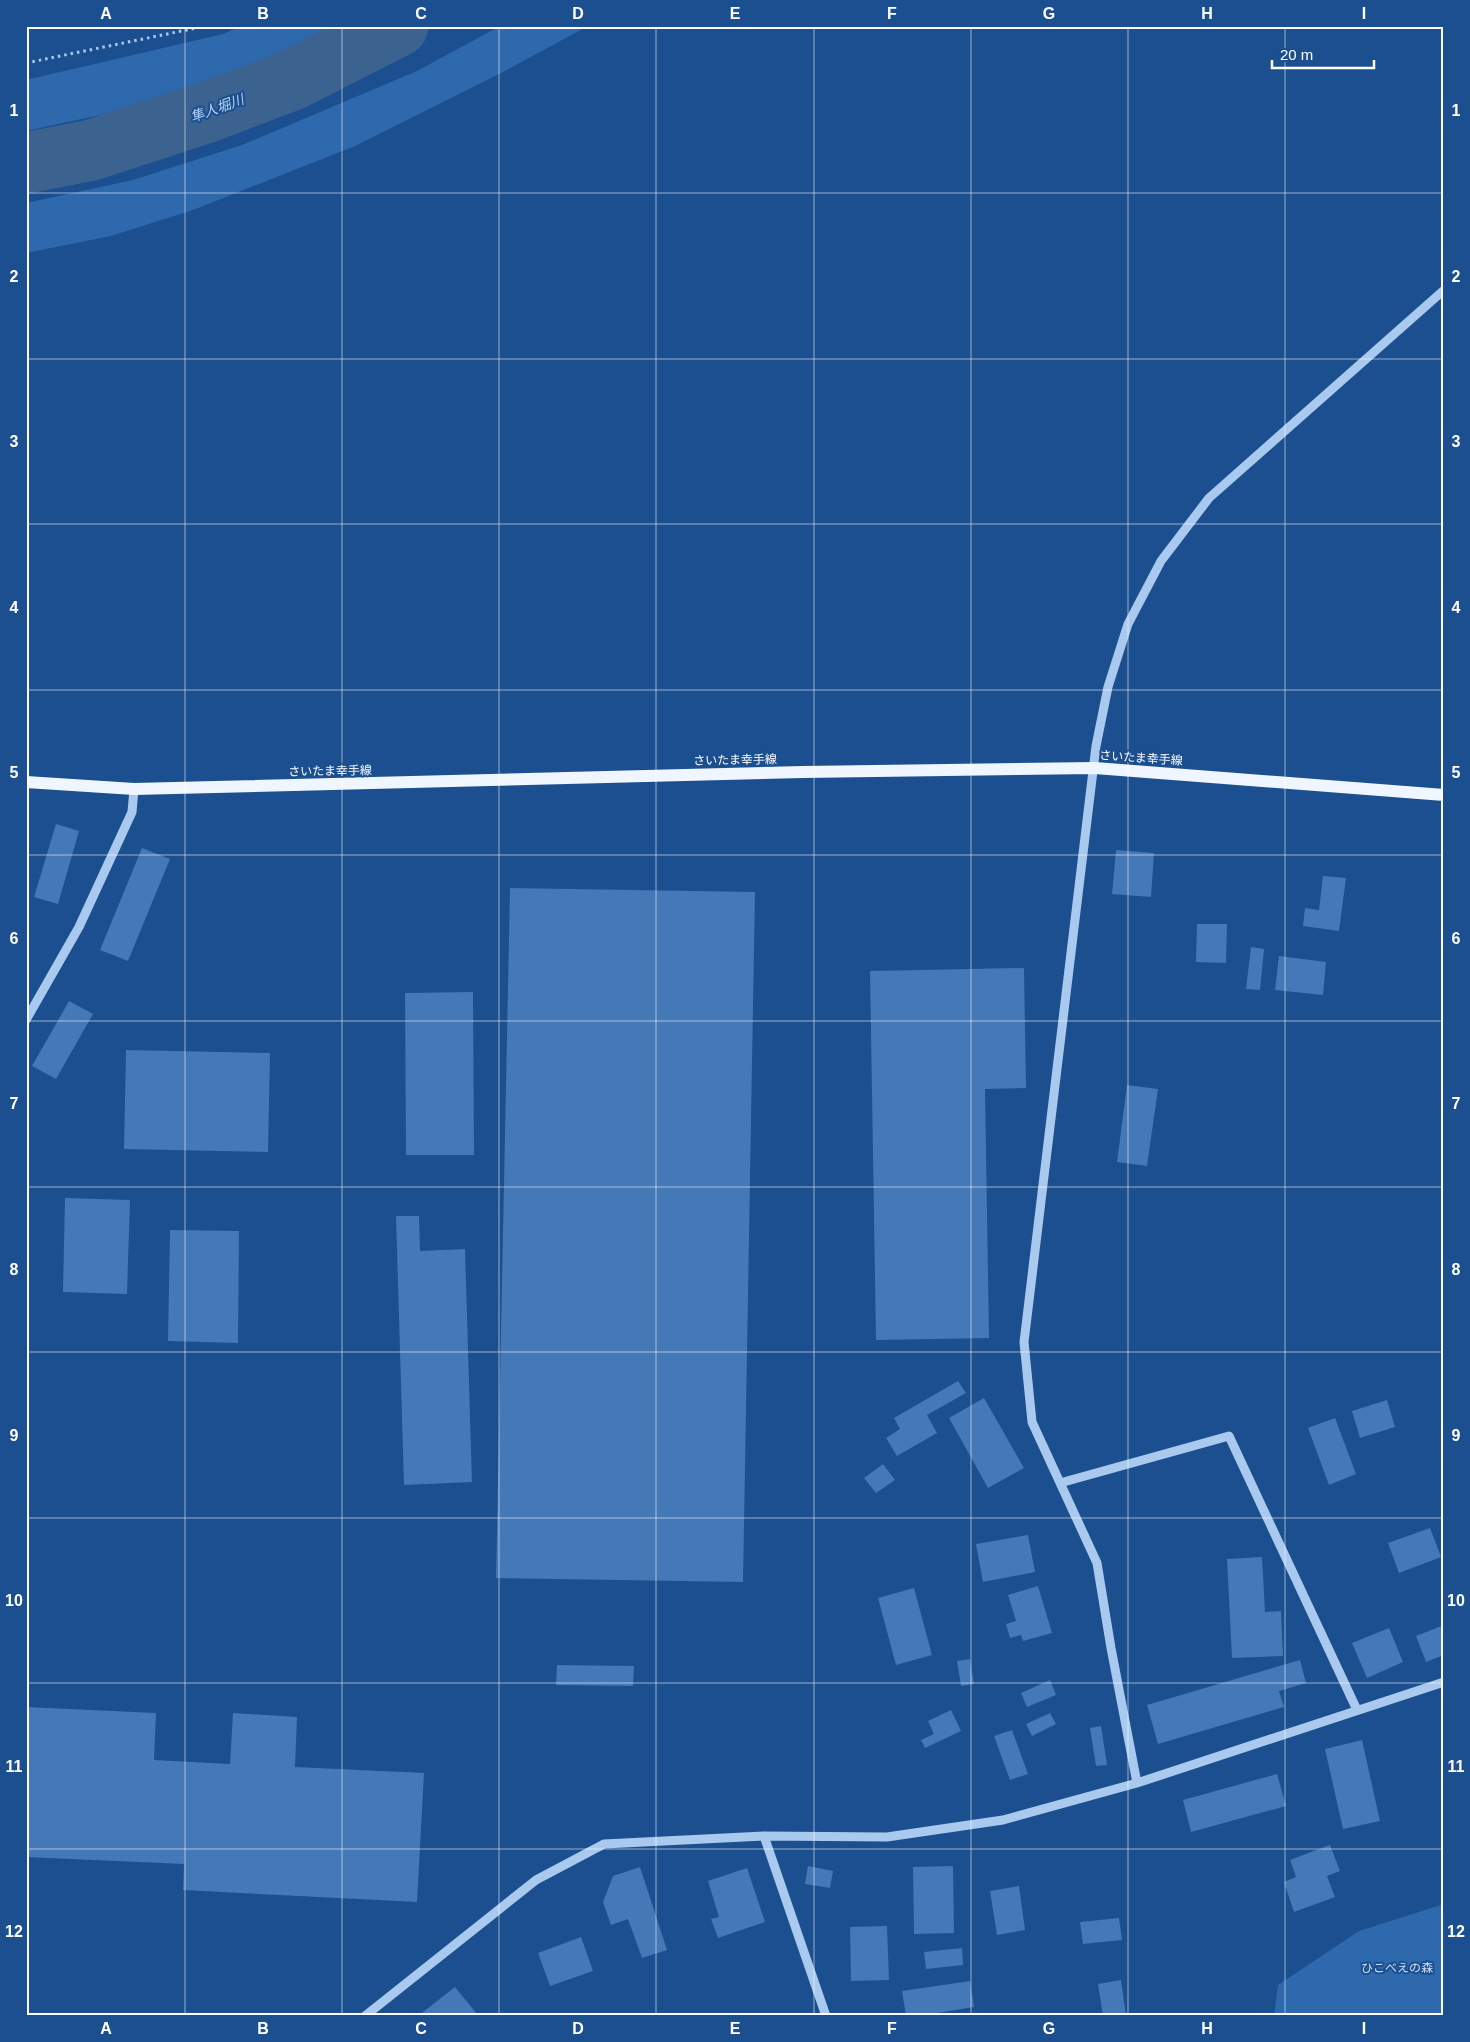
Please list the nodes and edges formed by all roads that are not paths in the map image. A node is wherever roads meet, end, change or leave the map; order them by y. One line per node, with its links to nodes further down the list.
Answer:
1 (1444, 290): 2 (street)
2 (1094, 768): 4 (main road, さいたま幸手線); 5 (main road, さいたま幸手線); 7 (street)
3 (26, 782): 4 (main road, さいたま幸手線)
4 (134, 789): 6 (street)
5 (1444, 795)
6 (26, 1020)
7 (1060, 1483): 9 (street); 10 (street)
8 (1444, 1682): 9 (street)
9 (1357, 1710): 10 (street)
10 (1137, 1783): 11 (street)
11 (764, 1836): 12 (street); 13 (street)
12 (366, 2016)
13 (826, 2016)

